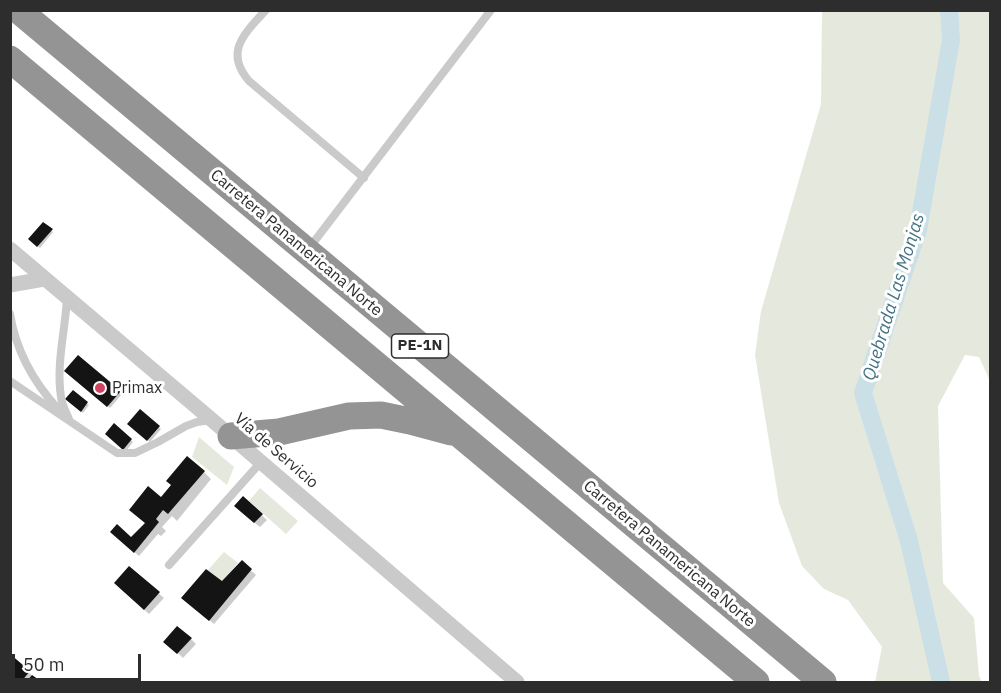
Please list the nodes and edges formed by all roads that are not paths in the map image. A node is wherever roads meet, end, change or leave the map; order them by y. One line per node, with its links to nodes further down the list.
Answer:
1 (18, 10): 7 (highway, Carretera Panamericana Norte / PE-1N)
2 (266, 10): 5 (lane)
3 (491, 10): 5 (lane)
4 (10, 59): 15 (highway, PE-1N)
5 (364, 178): 7 (lane)
6 (10, 249): 8 (street, Vía de Servicio)
7 (306, 251): 21 (highway, Carretera Panamericana Norte / PE-1N)
8 (44, 279): 9 (street); 10 (street, Vía de Servicio)
9 (10, 285)
10 (67, 299): 13 (lane); 14 (street, Vía de Servicio)
11 (10, 314): 13 (lane)
12 (10, 381): 13 (lane)
13 (70, 421): 14 (lane)
14 (222, 428): 15 (highway); 16 (street, Vía de Servicio)
15 (461, 435): 18 (highway, PE-1N)
16 (261, 462): 17 (lane); 19 (street, Vía de Servicio)
17 (169, 565)
18 (729, 671): 20 (highway, PE-1N)
19 (517, 682)
20 (756, 682)
21 (823, 682)

